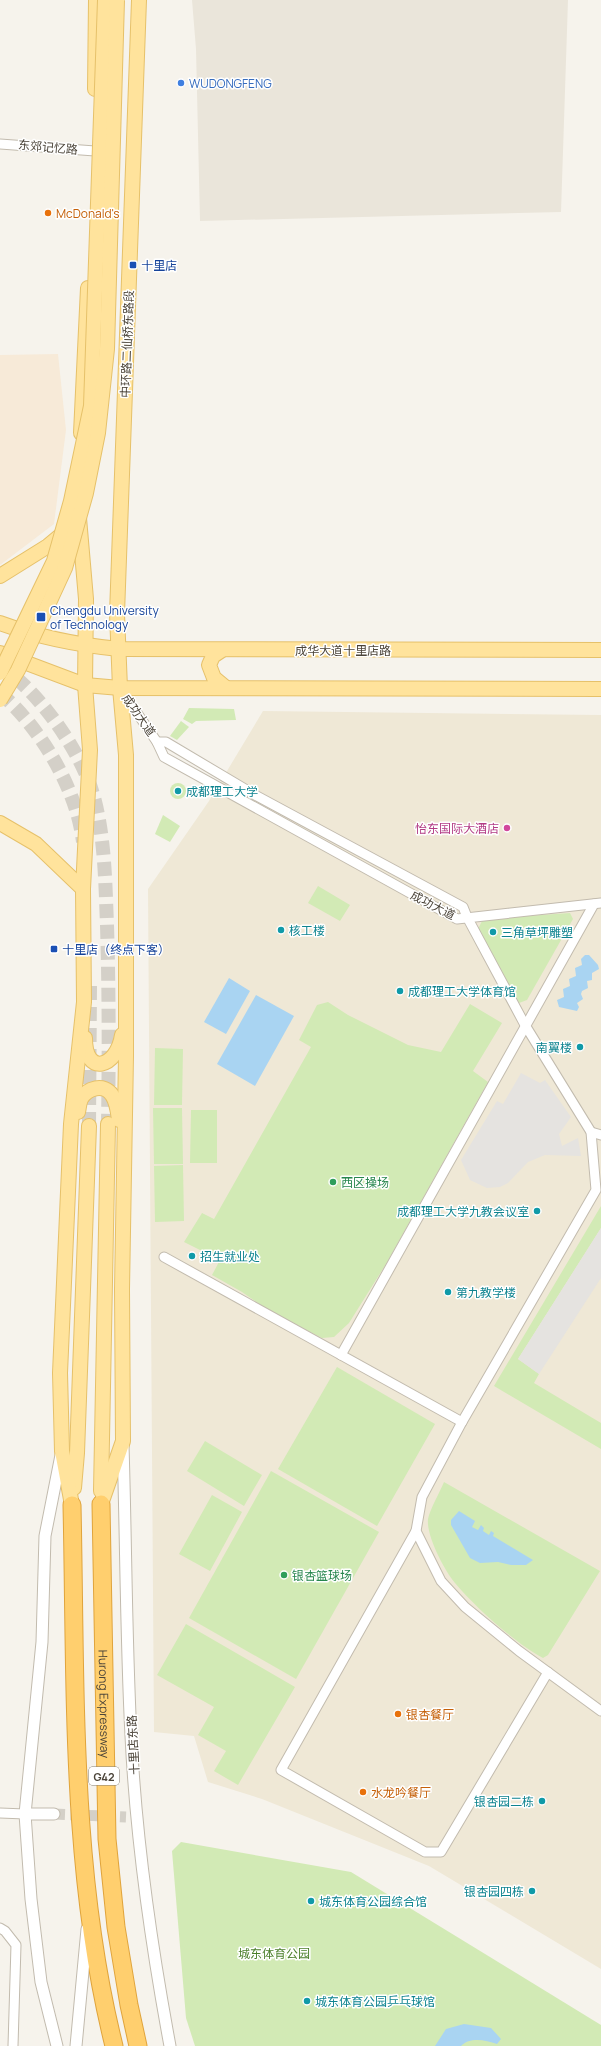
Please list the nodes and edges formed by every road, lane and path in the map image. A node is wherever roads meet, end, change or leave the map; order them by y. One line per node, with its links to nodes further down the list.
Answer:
1 (96, 0): 6 (main road)
2 (105, 0): 15 (main road, bridge)
3 (118, 0): 20 (main road, bridge)
4 (139, 0): 11 (main road, 中环路二仙桥东路段)
5 (0, 144): 6 (street, 东郊记忆路)
6 (95, 151): 7 (main road)
7 (78, 501): 8 (main road); 10 (main road)
8 (0, 576)
9 (0, 623): 10 (main road, 成华大道十里店路)
10 (85, 646): 11 (main road, 成华大道十里店路); 16 (main road)
11 (119, 649): 12 (main road, 成华大道十里店路); 17 (main road, 中环路二仙桥东路段)
12 (222, 650): 13 (main road, 成华大道十里店路); 18 (main road)
13 (601, 650)
14 (0, 653): 16 (main road)
15 (0, 673)
16 (85, 685): 17 (main road); 23 (main road)
17 (120, 688): 18 (main road); 21 (street, 成功大道); 27 (main road, 中环路二仙桥东路段)
18 (226, 688): 19 (main road)
19 (601, 689)
20 (0, 700)
21 (157, 742): 25 (street, 成功大道); 25 (street, 成功大道)
22 (0, 823): 23 (main road)
23 (83, 889): 26 (main road)
24 (597, 904): 25 (street); 28 (street)
25 (466, 917): 28 (street)
26 (84, 1002): 27 (main road); 33 (main road)
27 (126, 1010): 34 (main road)
28 (525, 1025): 31 (street); 36 (street)
29 (108, 1124): 40 (main road)
30 (89, 1126): 41 (main road)
31 (591, 1132): 32 (street); 37 (street)
32 (601, 1135)
33 (70, 1152): 34 (main road); 39 (main road)
34 (124, 1156): 38 (main road)
35 (164, 1257): 36 (street)
36 (341, 1355): 37 (street)
37 (462, 1422): 42 (street)
38 (123, 1441): 40 (main road); 49 (street, 十里店东路)
39 (62, 1451): 41 (main road); 46 (street)
40 (101, 1504): 52 (highway, Hurong Expressway / G42)
41 (72, 1505): 50 (highway, G42)
42 (416, 1531): 43 (street); 43 (street)
43 (548, 1672): 44 (street)
44 (601, 1712)
45 (0, 1813): 46 (street)
46 (26, 1814): 47 (street); 54 (street)
47 (54, 1814)
48 (126, 1817): 49 (street)
49 (137, 1817): 59 (street, 十里店东路)
50 (89, 1909): 55 (street); 56 (highway, G42)
51 (0, 1928): 53 (street)
52 (126, 1988): 57 (highway, Hurong Expressway / G42); 58 (street)
53 (13, 2046)
54 (57, 2046)
55 (76, 2046)
56 (114, 2046)
57 (138, 2046)
58 (144, 2046)
59 (170, 2046)

